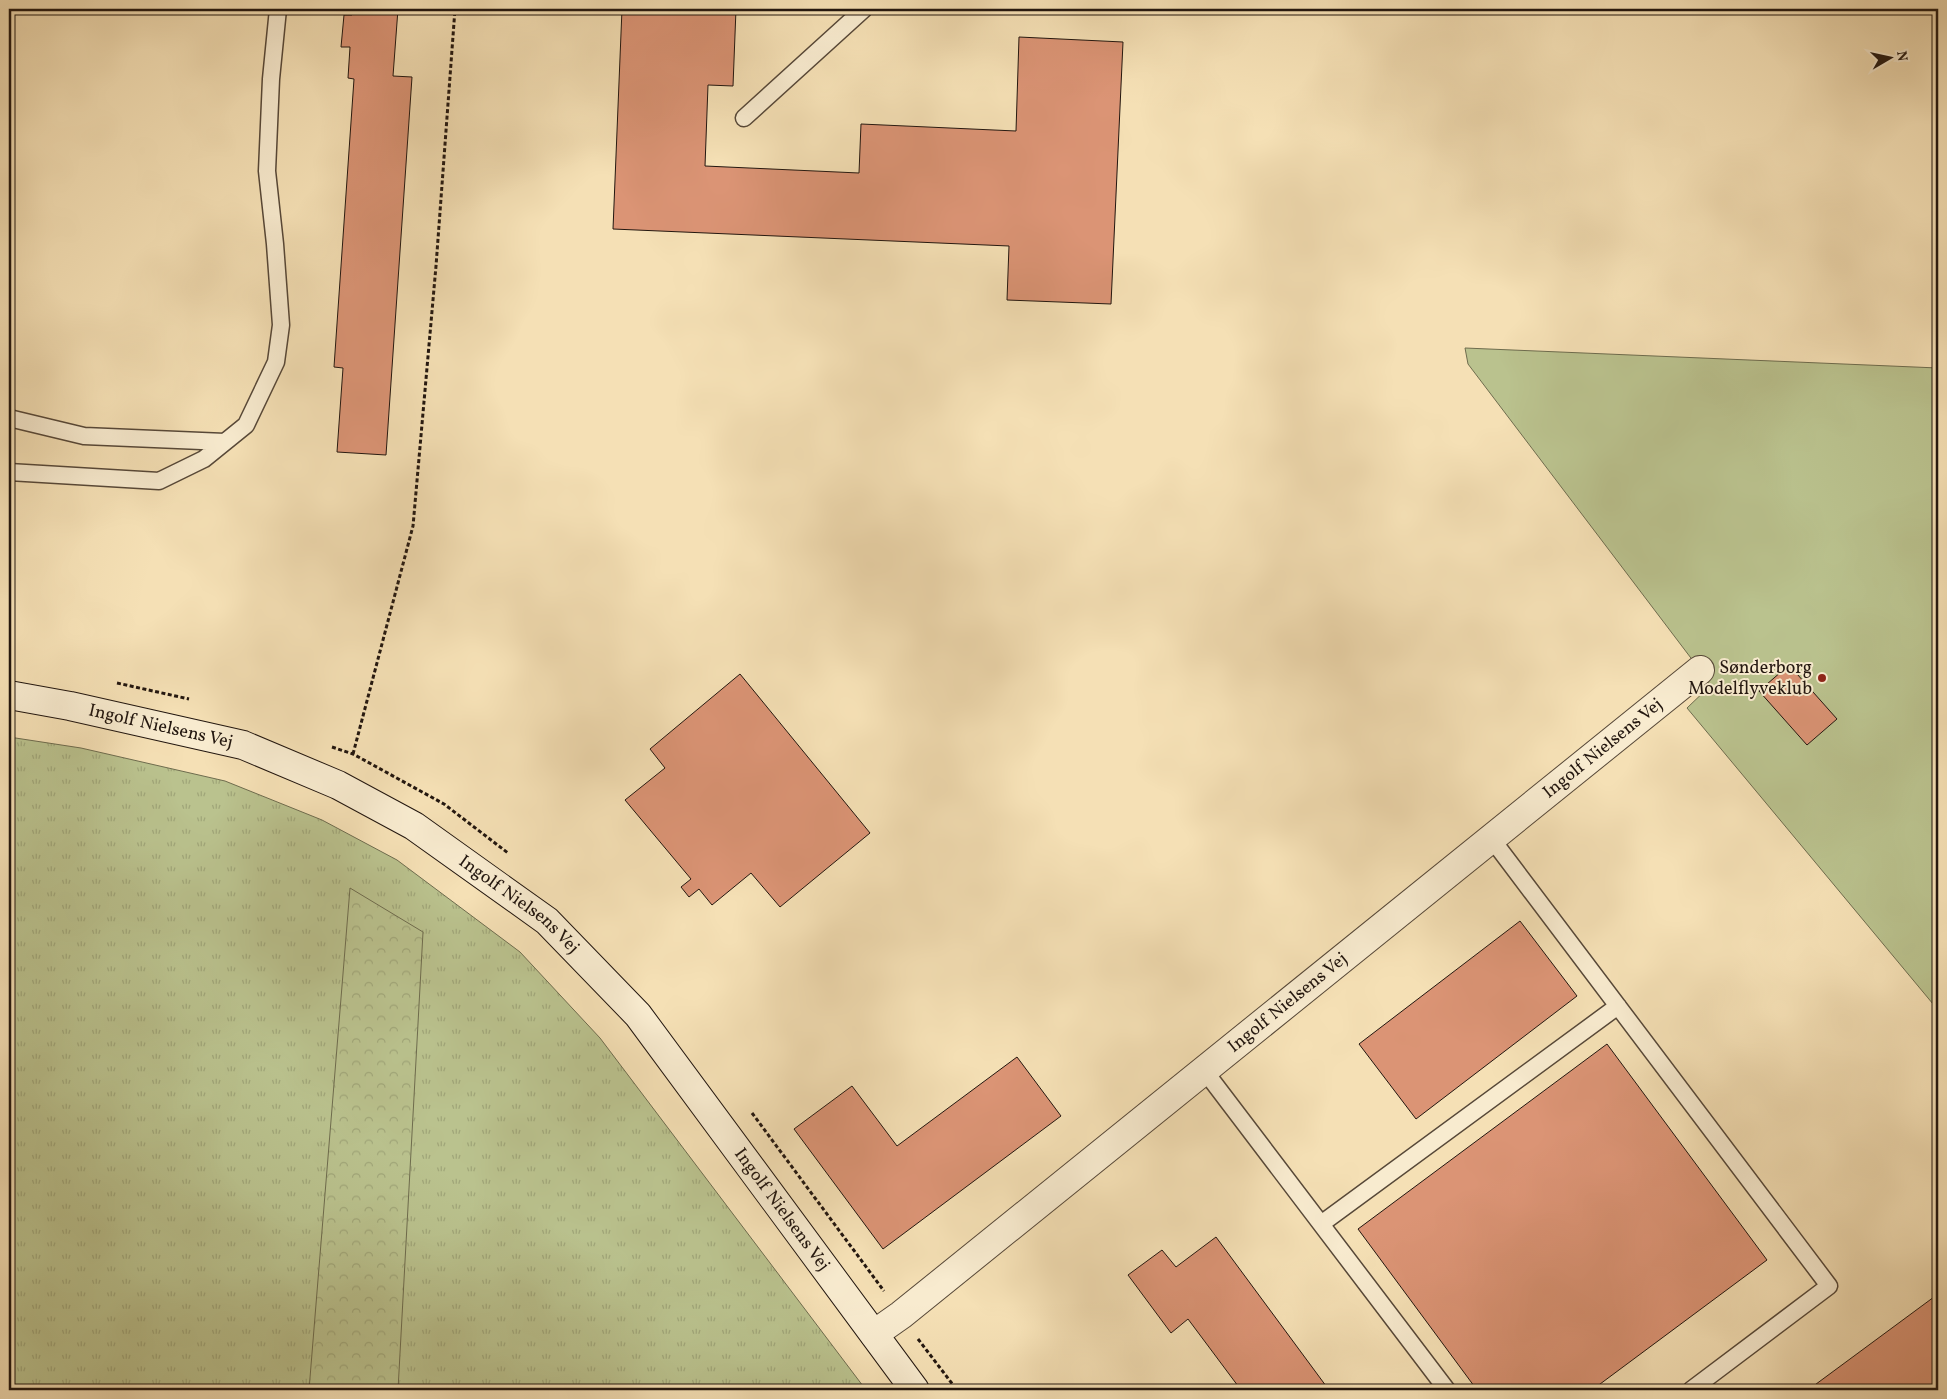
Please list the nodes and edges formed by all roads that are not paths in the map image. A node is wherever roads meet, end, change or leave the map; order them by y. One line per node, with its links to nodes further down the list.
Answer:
1 (278, 9): 5 (lane)
2 (864, 9): 3 (lane)
3 (744, 118)
4 (9, 418): 5 (lane)
5 (225, 442): 6 (lane)
6 (9, 472)
7 (1700, 670): 9 (street, Ingolf Nielsens Vej)
8 (9, 695): 13 (street, Ingolf Nielsens Vej)
9 (1492, 838): 10 (lane); 11 (street, Ingolf Nielsens Vej)
10 (1618, 1006): 12 (lane); 16 (lane)
11 (1204, 1070): 12 (lane); 13 (street, Ingolf Nielsens Vej)
12 (1322, 1224): 15 (lane)
13 (874, 1334): 14 (street, Ingolf Nielsens Vej)
14 (915, 1390)
15 (1447, 1390)
16 (1691, 1390)

